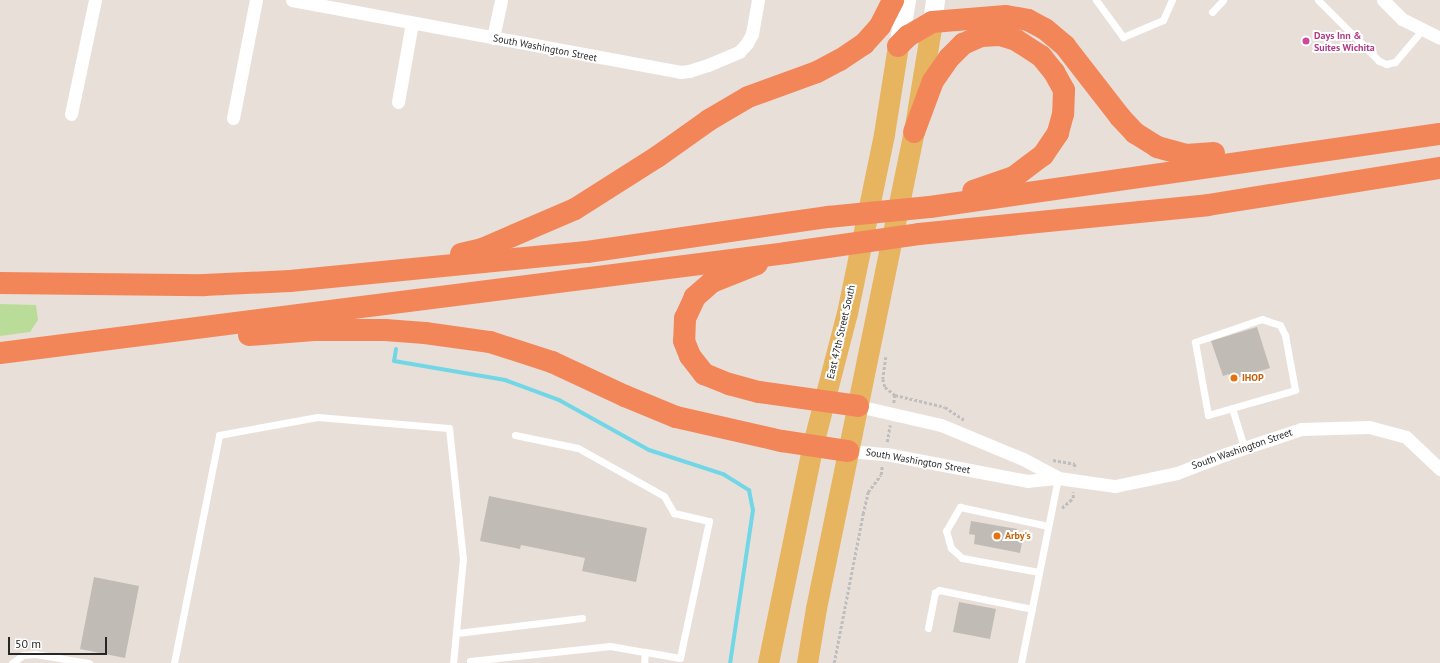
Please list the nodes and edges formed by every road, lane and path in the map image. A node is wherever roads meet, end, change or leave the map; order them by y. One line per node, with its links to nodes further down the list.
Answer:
1 (95, 0): 24 (street)
2 (256, 0): 25 (street)
3 (292, 0): 18 (street, South Washington Street)
4 (501, 0): 20 (street)
5 (758, 0): 20 (street, South Washington Street)
6 (893, 0): 32 (highway)
7 (906, 0): 22 (main road, East 47th Street South)
8 (935, 0): 17 (main road)
9 (984, 0): 16 (highway)
10 (1096, 0): 11 (lane)
11 (1172, 0)
12 (1223, 0): 15 (lane)
13 (1318, 0): 19 (lane)
14 (1383, 0): 19 (street)
15 (1212, 12)
16 (1006, 16): 17 (highway); 28 (highway)
17 (932, 22): 22 (highway); 26 (main road)
18 (412, 23): 20 (street, South Washington Street); 23 (street)
19 (1423, 29): 21 (street)
20 (493, 38)
21 (1440, 38)
22 (898, 46): 37 (main road, East 47th Street South)
23 (398, 102)
24 (71, 114)
25 (233, 118)
26 (914, 132): 30 (highway); 38 (main road)
27 (1440, 134): 28 (highway)
28 (1377, 144): 30 (highway)
29 (1440, 168): 31 (highway)
30 (930, 207): 32 (highway)
31 (786, 253): 34 (highway); 37 (highway)
32 (363, 275): 33 (highway)
33 (0, 283)
34 (27, 350): 35 (highway); 42 (highway)
35 (0, 353)
36 (887, 355): 40 (path)
37 (824, 401): 38 (highway); 42 (main road, East 47th Street South)
38 (858, 406): 40 (street, South Washington Street); 44 (main road)
39 (1232, 408): 39 (lane); 43 (lane)
40 (892, 414): 45 (path); 47 (street, South Washington Street)
41 (515, 435): 54 (lane)
42 (813, 444): 44 (highway); 61 (main road, East 47th Street South)
43 (1244, 448): 46 (street, South Washington Street); 47 (street, South Washington Street)
44 (848, 450): 45 (street, South Washington Street); 62 (main road)
45 (884, 454): 47 (street, South Washington Street); 63 (path)
46 (1440, 469)
47 (1058, 478): 48 (lane)
48 (1048, 526): 49 (lane); 49 (lane)
49 (1039, 572): 50 (lane)
50 (1032, 609): 52 (lane); 64 (lane)
51 (582, 618): 53 (lane)
52 (928, 628)
53 (457, 633): 57 (lane); 58 (lane)
54 (645, 652): 59 (lane); 60 (lane)
55 (12, 663): 56 (lane)
56 (89, 663)
57 (174, 663)
58 (453, 663)
59 (470, 663)
60 (644, 663)
61 (768, 663)
62 (807, 663)
63 (834, 663)
64 (1021, 663)

